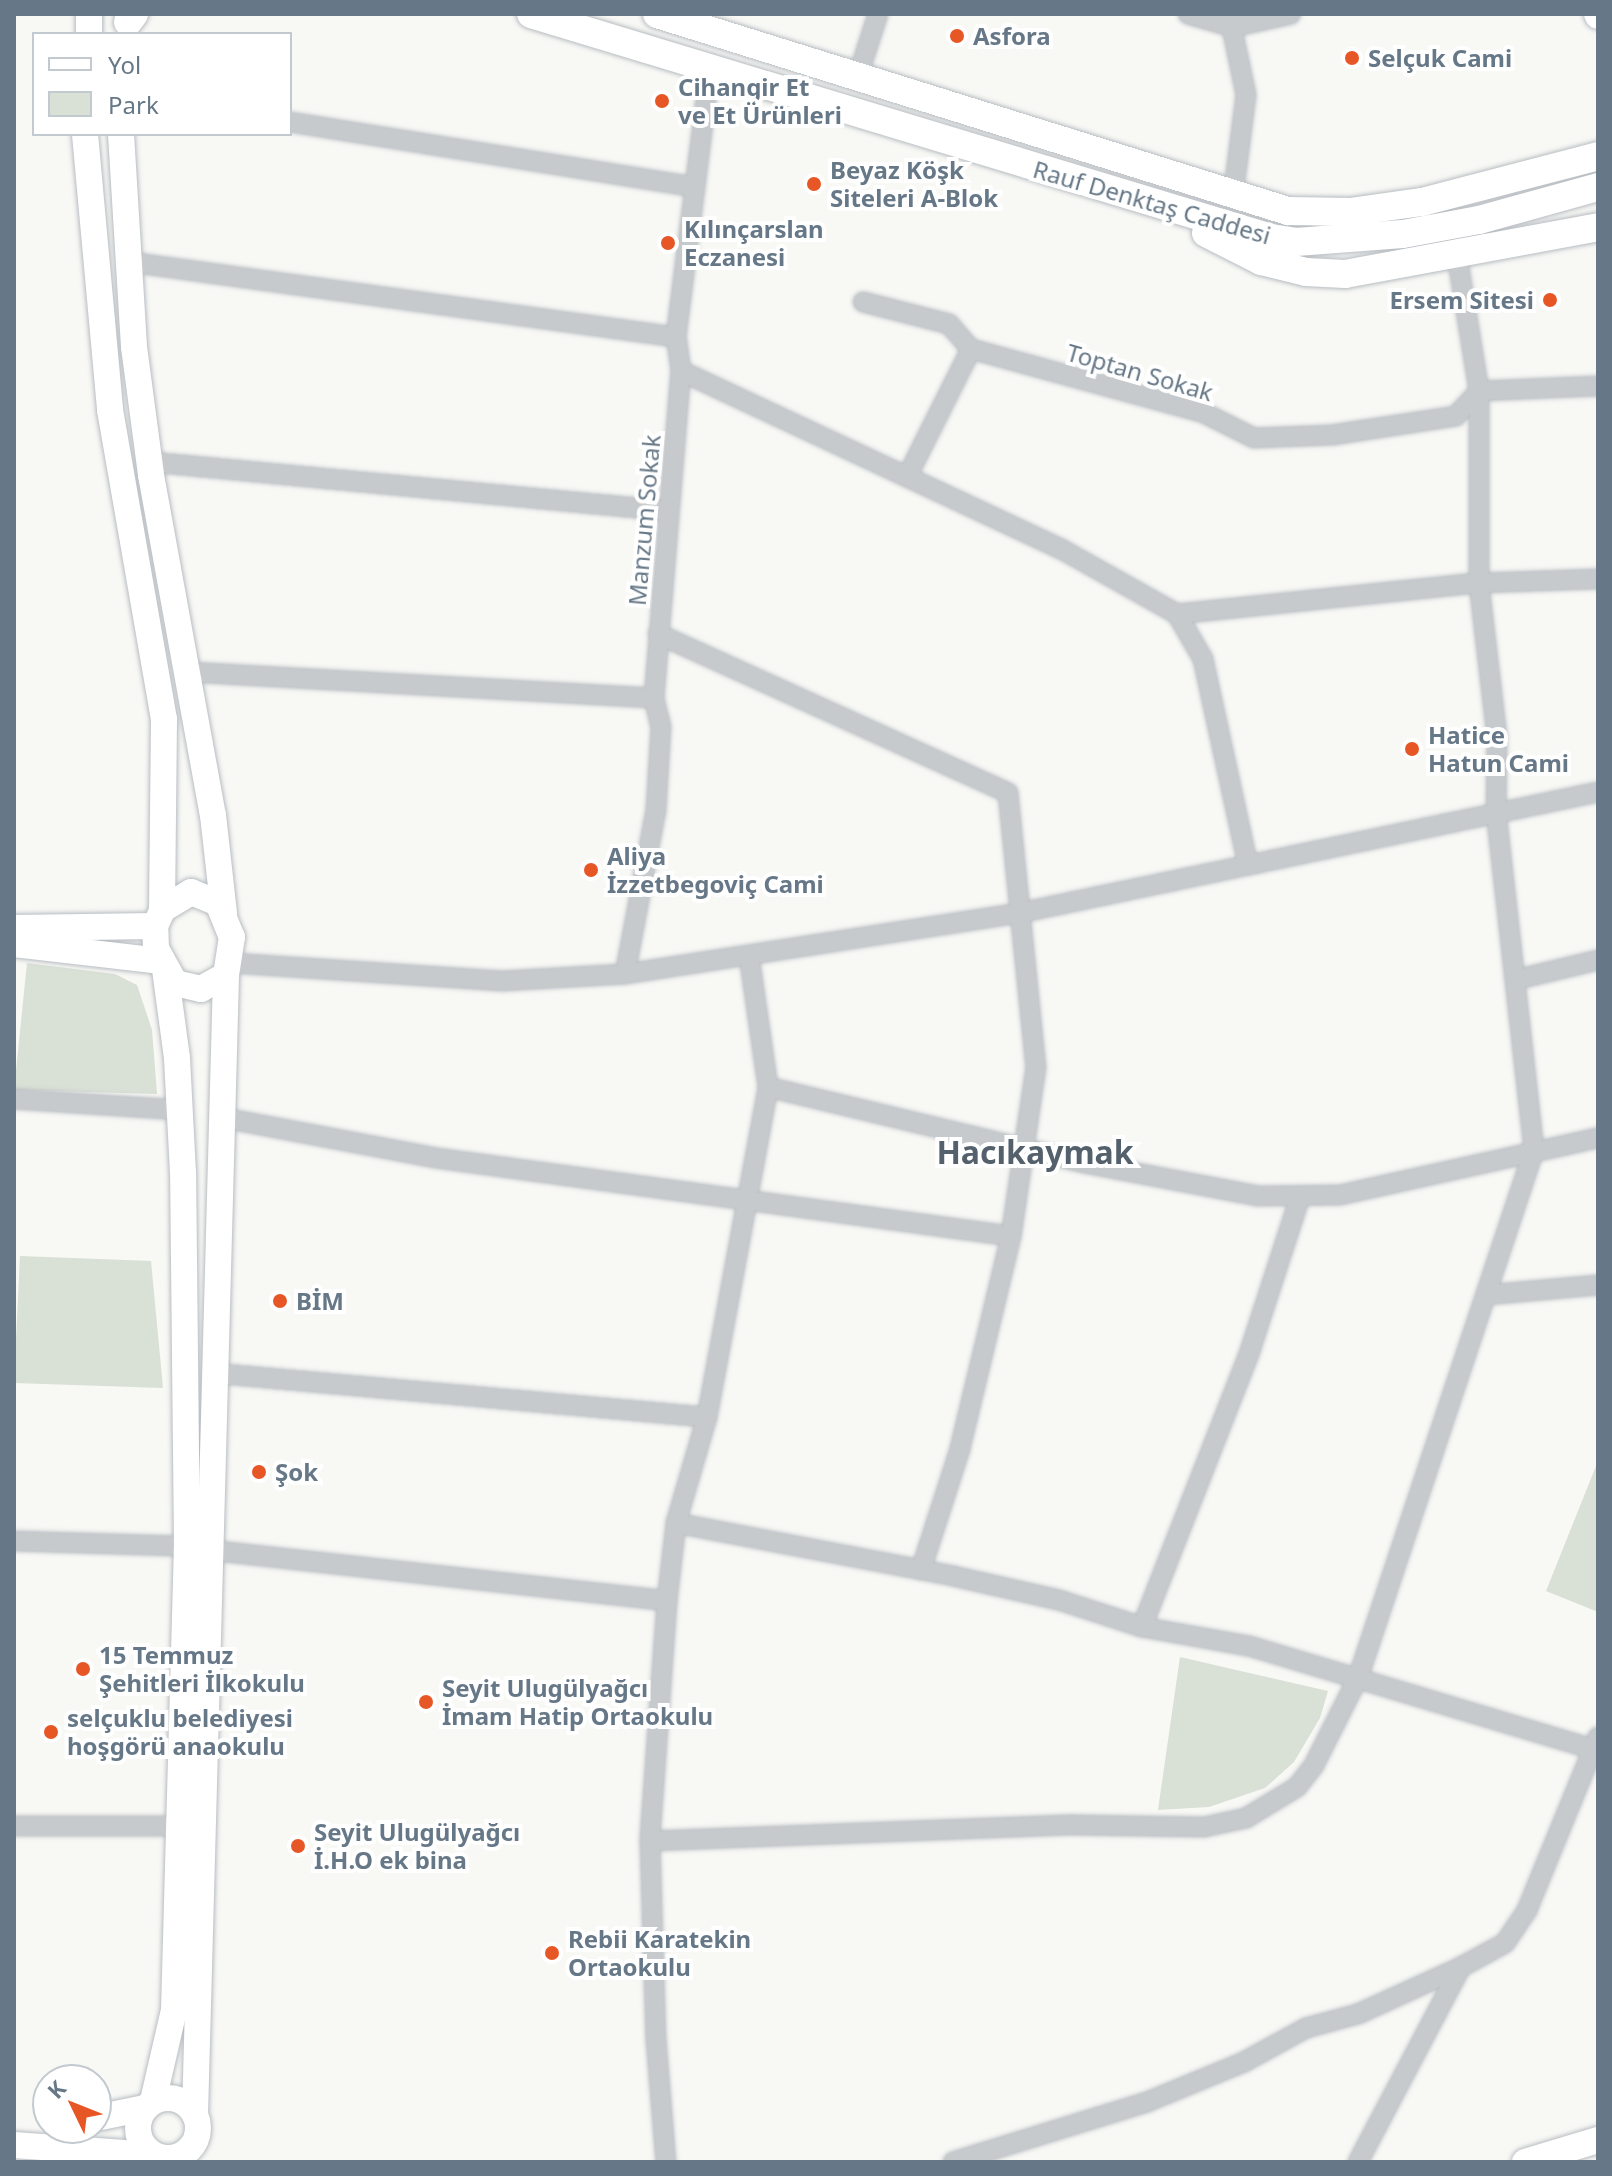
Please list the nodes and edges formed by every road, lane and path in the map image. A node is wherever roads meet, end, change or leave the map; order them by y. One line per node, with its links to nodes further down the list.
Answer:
1 (531, 14): 7 (main road, Rauf Denktaş Caddesi)
2 (657, 14): 8 (main road, Rauf Denktaş Caddesi)
3 (878, 14): 8 (street)
4 (1188, 14): 6 (street)
5 (1291, 14): 6 (street)
6 (1231, 21): 15 (street)
7 (710, 69): 13 (street, Manzum Sokak); 16 (main road, Rauf Denktaş Caddesi)
8 (857, 79): 15 (main road, Rauf Denktaş Caddesi)
9 (292, 122): 13 (street)
10 (85, 136): 40 (street)
11 (121, 136): 19 (street)
12 (1598, 156): 15 (main road, Rauf Denktaş Caddesi)
13 (695, 187): 21 (street, Manzum Sokak)
14 (1598, 187): 16 (main road, Rauf Denktaş Caddesi)
15 (1233, 196)
16 (1167, 210): 18 (main road)
17 (1598, 227): 18 (main road)
18 (1457, 255): 25 (street)
19 (129, 262): 21 (street); 26 (street)
20 (863, 302): 22 (street, Toptan Sokak)
21 (676, 337): 23 (street, Manzum Sokak)
22 (971, 349): 25 (street, Toptan Sokak); 27 (street)
23 (681, 371): 27 (street); 28 (street, Manzum Sokak)
24 (1598, 386): 25 (street)
25 (1479, 391): 30 (street)
26 (150, 462): 28 (street); 33 (street)
27 (907, 477): 31 (street)
28 (669, 511): 32 (street, Manzum Sokak)
29 (1598, 579): 30 (street)
30 (1479, 583): 31 (street); 36 (street)
31 (1177, 614): 37 (street)
32 (658, 634): 34 (street, Manzum Sokak); 38 (street)
33 (188, 672): 34 (street); 39 (street)
34 (654, 698): 47 (street, Manzum Sokak)
35 (1598, 792): 36 (street)
36 (1496, 813): 37 (street); 48 (street)
37 (1248, 865): 38 (street)
38 (1024, 912): 43 (street); 54 (street)
39 (224, 913): 40 (street); 46 (street)
40 (158, 919): 41 (street); 45 (street)
41 (14, 928)
42 (14, 944): 45 (street)
43 (749, 955): 47 (street); 49 (street)
44 (1598, 960): 48 (street)
45 (163, 965): 46 (street); 51 (street)
46 (228, 969): 47 (street); 52 (street)
47 (625, 974)
48 (1515, 980): 55 (street)
49 (768, 1087): 54 (street); 57 (street)
50 (14, 1099): 51 (street)
51 (180, 1110): 65 (street)
52 (219, 1117): 57 (street); 61 (street)
53 (1598, 1138): 55 (street)
54 (1025, 1148): 56 (street); 58 (street)
55 (1534, 1150): 56 (street); 60 (street)
56 (1300, 1197): 68 (street)
57 (746, 1201): 58 (street); 62 (street)
58 (1011, 1236): 66 (street)
59 (1598, 1285): 60 (street)
60 (1486, 1295): 69 (street)
61 (212, 1373): 62 (street); 65 (street)
62 (707, 1417): 63 (street)
63 (676, 1523): 66 (street); 67 (street)
64 (14, 1541): 65 (street)
65 (197, 1548): 67 (street); 72 (street); 77 (street)
66 (921, 1570): 68 (street)
67 (667, 1601): 73 (street)
68 (1142, 1627): 69 (street)
69 (1358, 1678): 70 (street); 73 (street)
70 (1595, 1743): 74 (street)
71 (14, 1826): 72 (street)
72 (178, 1826): 75 (street)
73 (650, 1841): 84 (street)
74 (1461, 1967): 85 (street); 86 (street)
75 (149, 2105): 76 (street); 77 (street); 83 (street)
76 (112, 2114)
77 (195, 2115): 82 (street)
78 (1598, 2128): 81 (street)
79 (1598, 2140): 81 (street)
80 (14, 2143): 83 (street)
81 (1563, 2150): 87 (street)
82 (195, 2153): 83 (street)
83 (158, 2158)
84 (666, 2162)
85 (953, 2162)
86 (1358, 2162)
87 (1525, 2162)

